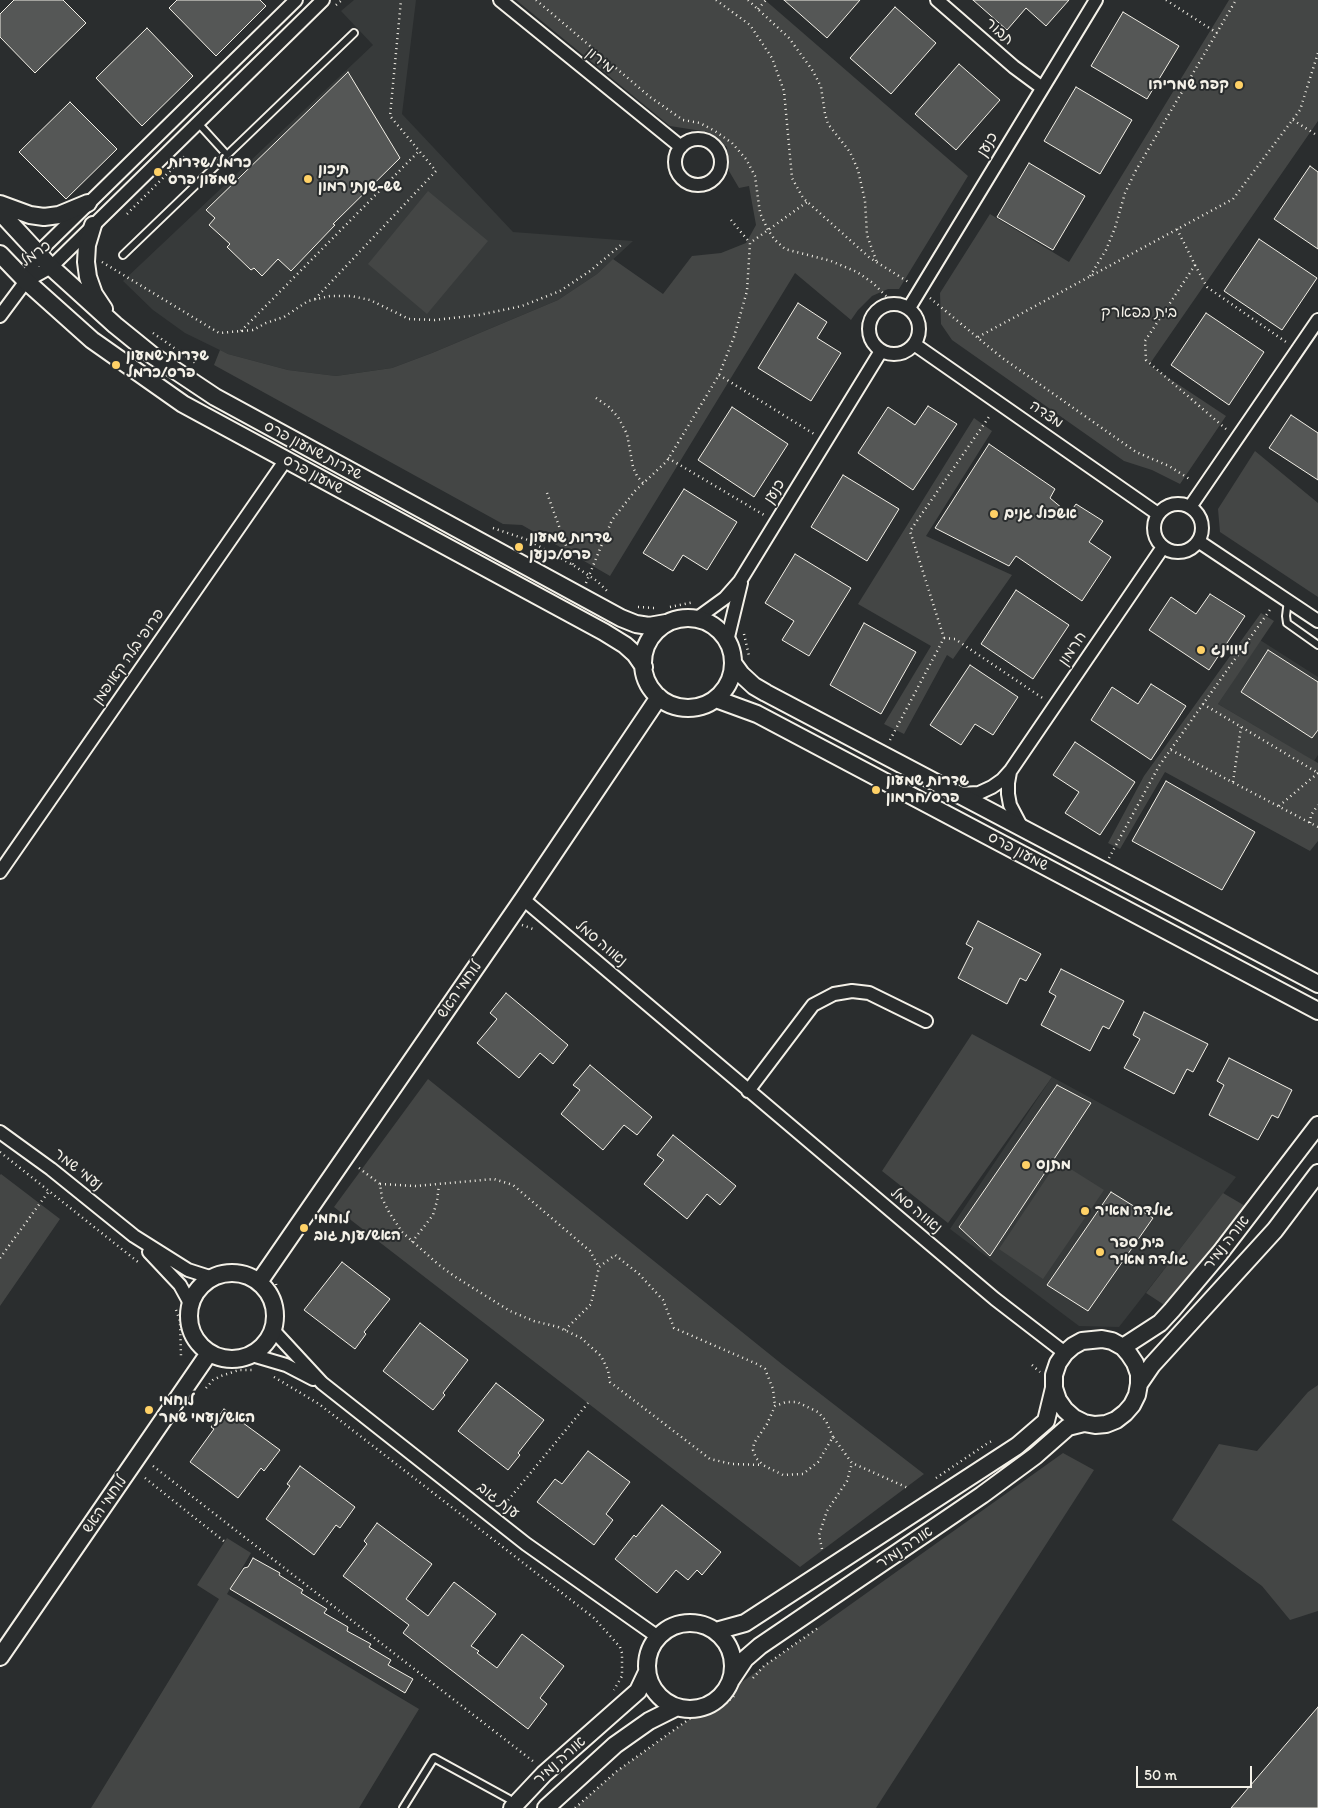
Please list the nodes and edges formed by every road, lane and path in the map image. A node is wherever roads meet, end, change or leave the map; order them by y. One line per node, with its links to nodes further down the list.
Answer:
1 (296, 0): 28 (street, כרמל)
2 (323, 0): 21 (street, כרמל)
3 (342, 0): 14 (path)
4 (401, 0): 24 (path)
5 (500, 0): 23 (street, מירון)
6 (536, 0): 35 (path)
7 (716, 0): 27 (path)
8 (748, 0): 15 (path)
9 (766, 0): 15 (path)
10 (937, 0): 19 (street, תבור)
11 (1096, 0): 19 (street, כנען)
12 (1166, 0): 17 (path)
13 (1236, 0): 17 (path)
14 (334, 7)
15 (758, 9): 42 (path)
16 (354, 33): 26 (lane)
17 (1217, 34): 45 (path)
18 (1318, 53): 20 (path)
19 (1041, 87): 47 (street, כנען)
20 (1293, 120): 22 (path); 34 (path)
21 (198, 123): 26 (lane); 33 (street, כרמל)
22 (1318, 136)
23 (681, 147)
24 (419, 151): 48 (path); 55 (path)
25 (189, 152): 31 (path)
26 (227, 155): 40 (lane)
27 (807, 202): 35 (path); 42 (path)
28 (88, 203): 29 (street); 38 (street, כרמל)
29 (0, 204)
30 (0, 212): 38 (street, שדרות שמעון פרס)
31 (120, 219)
32 (731, 220): 36 (path)
33 (94, 225): 44 (street, כרמל); 53 (street)
34 (1177, 229): 43 (path); 45 (path)
35 (768, 230): 36 (path); 49 (path)
36 (750, 243): 61 (path)
37 (620, 245): 48 (path)
38 (38, 252): 44 (street, שדרות שמעון פרס); 46 (street, כרמל)
39 (0, 254): 46 (street, שמעון פרס)
40 (123, 255)
41 (97, 259): 55 (path)
42 (877, 263): 47 (path)
43 (1195, 265): 58 (path); 64 (path)
44 (51, 267): 46 (street, כרמל); 53 (street, שדרות שמעון פרס)
45 (1089, 277): 56 (path)
46 (26, 281): 51 (street); 67 (street, שמעון פרס)
47 (920, 290): 50 (street, כנען); 56 (path)
48 (314, 300): 55 (path)
49 (893, 303): 50 (street); 59 (street)
50 (909, 308): 57 (street)
51 (0, 316)
52 (1318, 320): 58 (street)
53 (112, 322): 81 (street, שדרות שמעון פרס)
54 (149, 331): 60 (path)
55 (241, 331)
56 (978, 337): 69 (path)
57 (914, 344): 59 (street); 63 (street, מצדה)
58 (1298, 350): 64 (street)
59 (881, 351): 65 (street, כנען)
60 (201, 367)
61 (719, 375): 65 (path); 66 (path)
62 (596, 398): 68 (path)
63 (999, 403): 72 (street, מצדה); 90 (path)
64 (1237, 438): 69 (street)
65 (826, 441): 73 (street, כנען)
66 (668, 458): 68 (path); 73 (path)
67 (286, 460): 95 (street, שמעון פרס); 113 (street, פרופ' בלה קאופמן)
68 (643, 483): 79 (path)
69 (1203, 487): 71 (street)
70 (547, 493): 77 (path)
71 (1190, 507): 72 (street); 75 (street)
72 (1158, 514): 76 (street)
73 (776, 522): 78 (street, כנען)
74 (485, 526): 77 (path)
75 (1198, 541): 76 (street); 82 (street)
76 (1163, 547): 99 (street, חרמון)
77 (573, 565): 79 (path)
78 (744, 573): 85 (street, כנען); 88 (street, כנען)
79 (589, 576): 80 (path); 81 (path)
80 (607, 592)
81 (581, 596): 86 (street, שדרות שמעון פרס)
82 (1284, 598): 89 (street); 92 (lane); 98 (path)
83 (631, 606): 84 (path)
84 (656, 608)
85 (712, 609): 86 (path); 87 (street, כנען)
86 (665, 616): 87 (street); 95 (street)
87 (696, 619): 91 (street)
88 (732, 619): 91 (street, כנען); 93 (path)
89 (1318, 621)
90 (944, 638): 99 (path); 101 (path)
91 (727, 641): 94 (street)
92 (1318, 645)
93 (750, 660)
94 (733, 663): 97 (street); 106 (street, שמעון פרס)
95 (644, 667): 96 (street)
96 (659, 697): 97 (street); 114 (street, לוחמי האש)
97 (716, 699): 118 (street, שמעון פרס)
98 (1203, 704): 100 (path); 102 (path)
99 (1054, 706): 103 (street, חרמון)
100 (1241, 727): 104 (path); 105 (path)
101 (895, 744)
102 (1171, 750): 105 (path); 112 (path)
103 (1011, 770): 106 (street, חרמון); 110 (street, חרמון)
104 (1318, 773): 108 (path)
105 (1233, 783): 108 (path)
106 (958, 794): 110 (street, שמעון פרס)
107 (1318, 805): 109 (path)
108 (1278, 806): 109 (path)
109 (1310, 823): 111 (path)
110 (1021, 826): 112 (street, שמעון פרס)
111 (1318, 827)
112 (1104, 861): 117 (street, שמעון פרס)
113 (0, 872)
114 (523, 899): 120 (street, נאווה סמל); 136 (street, לוחמי האש)
115 (521, 925): 116 (path)
116 (540, 932)
117 (1318, 984)
118 (1318, 1011)
119 (926, 1021): 120 (street)
120 (748, 1091): 142 (street, נאווה סמל)
121 (1318, 1125): 140 (street, אורה נמיר)
122 (0, 1132): 129 (street, נעמי שמר)
123 (0, 1152): 128 (path)
124 (360, 1168): 126 (path)
125 (1318, 1173): 148 (street, אורה נמיר)
126 (380, 1184): 127 (path); 130 (path)
127 (438, 1185): 130 (path); 133 (path)
128 (49, 1191): 131 (path); 132 (path)
129 (134, 1236): 134 (street, נעמי שמר); 137 (street, נעמי שמר)
130 (412, 1242): 139 (path)
131 (0, 1258)
132 (141, 1265)
133 (599, 1267): 139 (path); 151 (path)
134 (213, 1278): 136 (street); 137 (street)
135 (275, 1278): 138 (path)
136 (258, 1282): 138 (street)
137 (184, 1306): 141 (street); 143 (path)
138 (277, 1327): 144 (street); 147 (street, ענת גוב)
139 (565, 1330): 155 (path)
140 (1123, 1347): 142 (street); 148 (street)
141 (210, 1353): 144 (street); 166 (street, לוחמי האש)
142 (1065, 1353): 149 (street)
143 (181, 1356)
144 (253, 1362): 146 (path); 147 (street, ענת גוב)
145 (271, 1375): 165 (path)
146 (213, 1380)
147 (322, 1383): 164 (street, ענת גוב)
148 (1139, 1384): 152 (street)
149 (1054, 1388): 152 (street); 163 (street, אורה נמיר)
150 (588, 1403): 159 (path)
151 (775, 1406): 153 (path); 155 (path)
152 (1084, 1423): 169 (street, אורה נמיר)
153 (833, 1437): 154 (path); 155 (path)
154 (852, 1463): 158 (path); 161 (path)
155 (763, 1465)
156 (153, 1466): 171 (path)
157 (145, 1478): 160 (path)
158 (908, 1488)
159 (505, 1504)
160 (225, 1542)
161 (822, 1549)
162 (820, 1626): 168 (path)
163 (716, 1631): 164 (street); 169 (street)
164 (658, 1637): 167 (street)
165 (620, 1647)
166 (0, 1657)
167 (647, 1672): 170 (street); 172 (street, אורה נמיר)
168 (748, 1683)
169 (734, 1687): 170 (street); 175 (path)
170 (677, 1707): 174 (street, אורה נמיר)
171 (536, 1763)
172 (513, 1807): 173 (lane)
173 (403, 1808)
174 (546, 1808)
175 (575, 1808)

